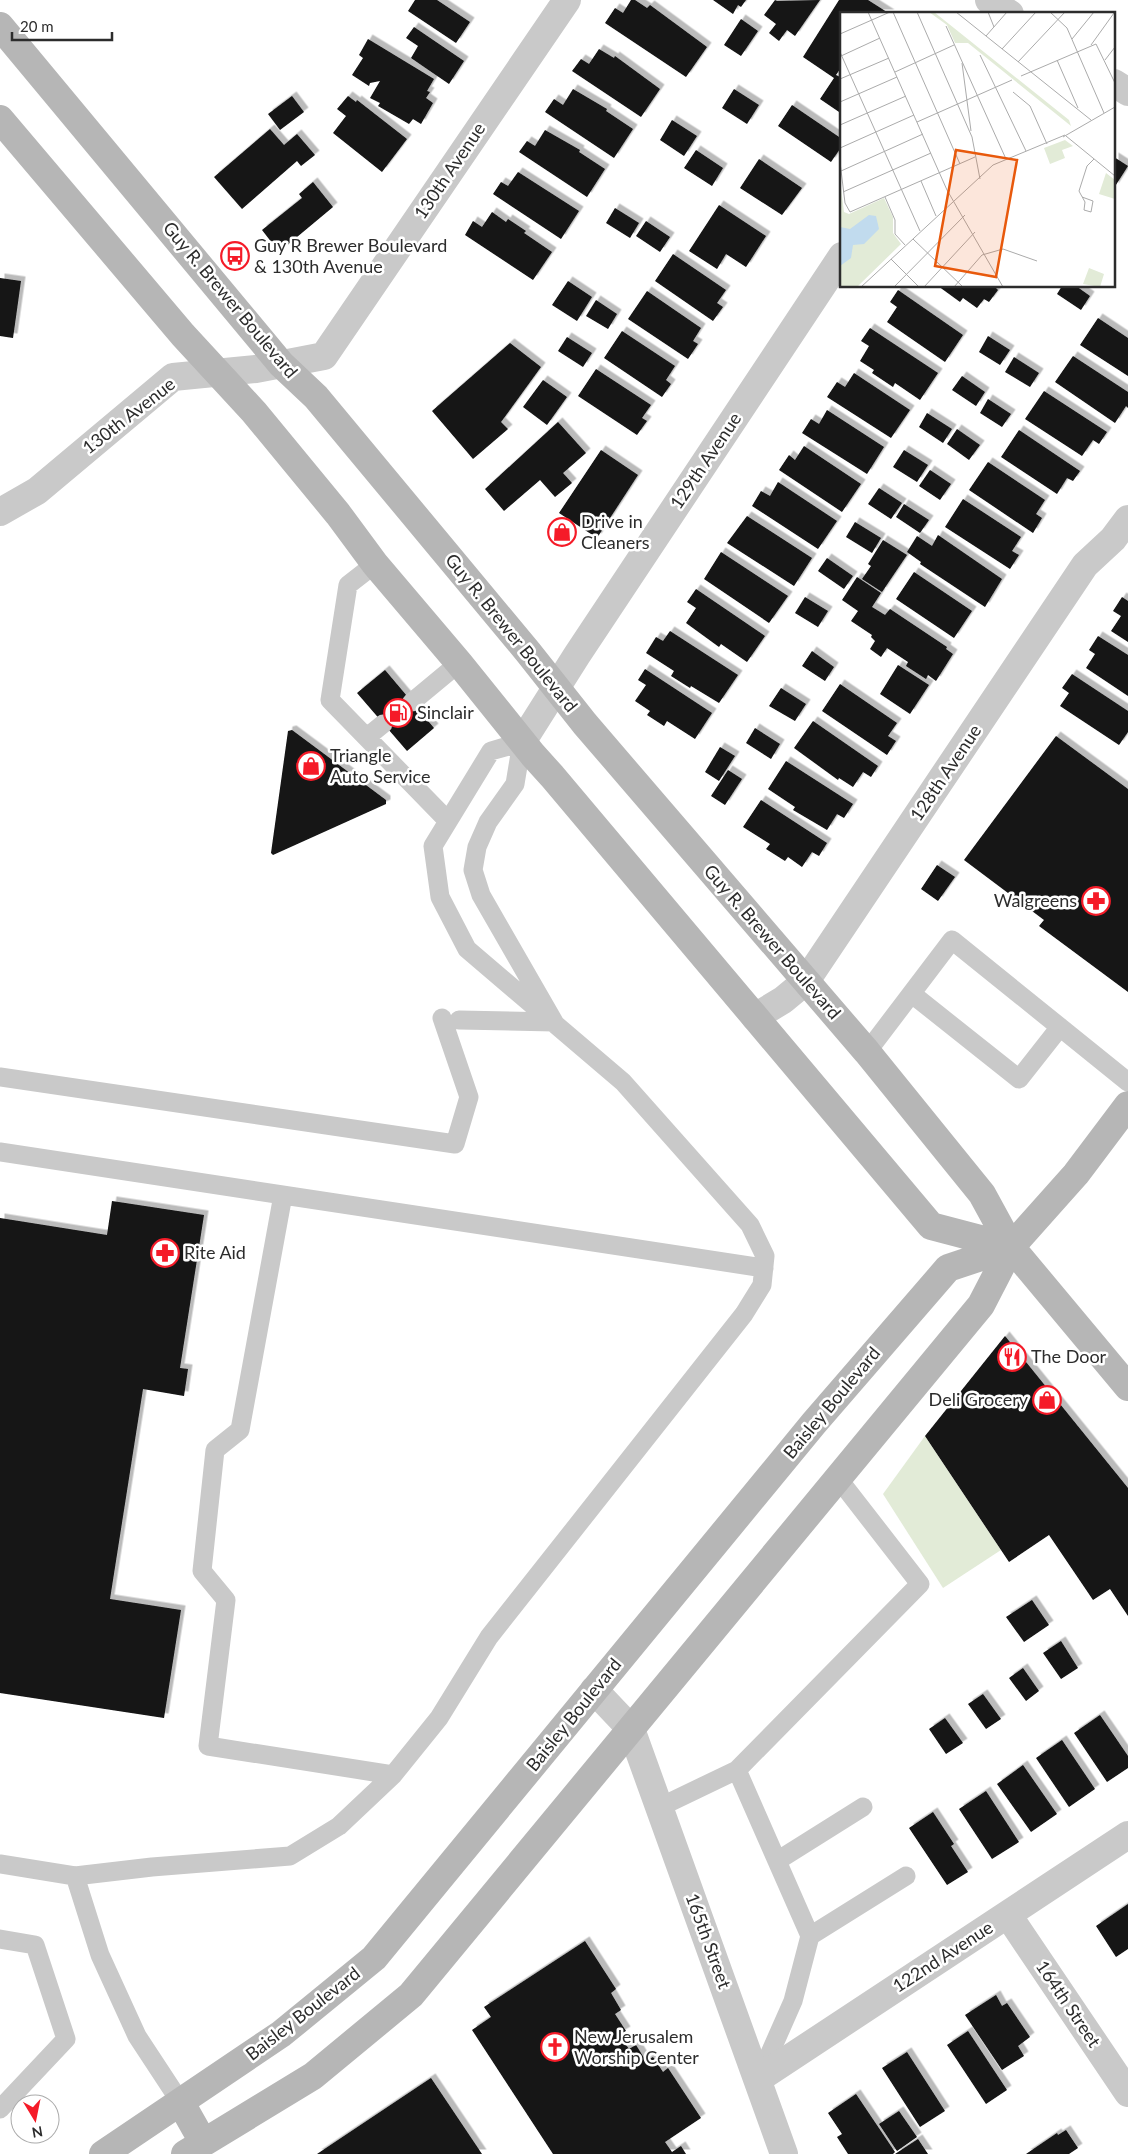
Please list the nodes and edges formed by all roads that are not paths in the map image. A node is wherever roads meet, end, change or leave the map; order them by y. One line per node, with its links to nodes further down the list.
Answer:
1 (567, 0): 7 (street, 130th Avenue)
2 (0, 26): 7 (main road, Guy R. Brewer Boulevard)
3 (1116, 84): 4 (street)
4 (1128, 92)
5 (0, 119): 8 (main road)
6 (840, 259): 13 (street, 129th Avenue)
7 (281, 364): 8 (street, 130th Avenue); 13 (main road, Guy R. Brewer Boulevard)
8 (217, 373): 9 (street, 130th Avenue); 11 (main road)
9 (0, 512)
10 (1128, 519): 19 (street, 128th Avenue)
11 (375, 564): 12 (main road); 16 (lane)
12 (459, 663): 14 (lane); 17 (main road)
13 (556, 688): 17 (street, 129th Avenue); 19 (main road, Guy R. Brewer Boulevard)
14 (412, 702)
15 (383, 724): 16 (lane)
16 (367, 737): 18 (lane)
17 (522, 742): 18 (lane); 21 (main road); 22 (lane)
18 (448, 821): 22 (lane)
19 (806, 981): 21 (street, 128th Avenue); 24 (main road, Guy R. Brewer Boulevard)
20 (912, 994): 23 (lane); 23 (lane); 24 (lane)
21 (755, 1017): 30 (main road)
22 (554, 1022): 25 (lane); 31 (lane)
23 (1060, 1027): 26 (lane)
24 (867, 1052): 30 (main road, Guy R. Brewer Boulevard)
25 (0, 1076)
26 (1128, 1082)
27 (1128, 1105): 30 (main road, Baisley Boulevard)
28 (0, 1152): 29 (lane)
29 (283, 1195): 31 (lane); 37 (lane)
30 (1011, 1247): 32 (main road, Guy R. Brewer Boulevard); 33 (main road, Baisley Boulevard); 34 (main road, Baisley Boulevard)
31 (764, 1268): 37 (lane)
32 (1128, 1387)
33 (837, 1477): 35 (main road, Baisley Boulevard); 36 (lane)
34 (594, 1690): 35 (street); 50 (main road, Baisley Boulevard)
35 (631, 1728): 39 (street, 165th Street); 52 (main road, Baisley Boulevard)
36 (738, 1770): 39 (lane); 41 (lane)
37 (393, 1775): 43 (lane)
38 (863, 1807): 41 (lane)
39 (660, 1808): 48 (street, 165th Street)
40 (1128, 1835): 45 (street, 122nd Avenue)
41 (777, 1861): 46 (lane)
42 (0, 1864): 43 (lane)
43 (76, 1876): 50 (lane)
44 (906, 1876): 46 (lane)
45 (1008, 1915): 48 (street, 122nd Avenue); 49 (street, 164th Street)
46 (810, 1936): 48 (lane)
47 (0, 1939): 51 (lane)
48 (758, 2079): 54 (street, 165th Street)
49 (1128, 2093)
50 (181, 2103): 52 (main road); 53 (main road, Baisley Boulevard)
51 (0, 2109)
52 (200, 2150)
53 (103, 2154)
54 (784, 2154)

